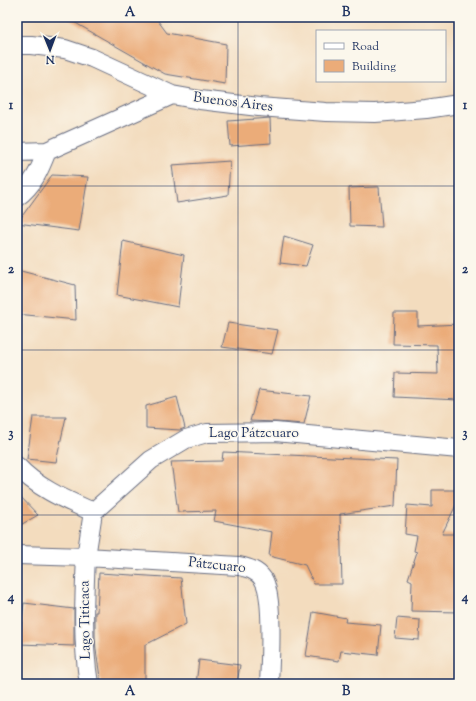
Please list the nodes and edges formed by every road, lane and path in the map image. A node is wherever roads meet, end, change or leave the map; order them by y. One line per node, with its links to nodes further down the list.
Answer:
1 (18, 44): 2 (street, Buenos Aires)
2 (172, 95): 3 (street, Buenos Aires); 4 (street)
3 (459, 104)
4 (46, 151): 5 (street); 6 (street)
5 (17, 152)
6 (17, 197)
7 (459, 449): 9 (street, Lago Pátzcuaro)
8 (17, 466): 9 (street)
9 (93, 512): 11 (street)
10 (17, 555): 11 (street)
11 (86, 557): 12 (street, Lago Titicaca); 13 (street, Pátzcuaro)
12 (89, 684)
13 (268, 684)

